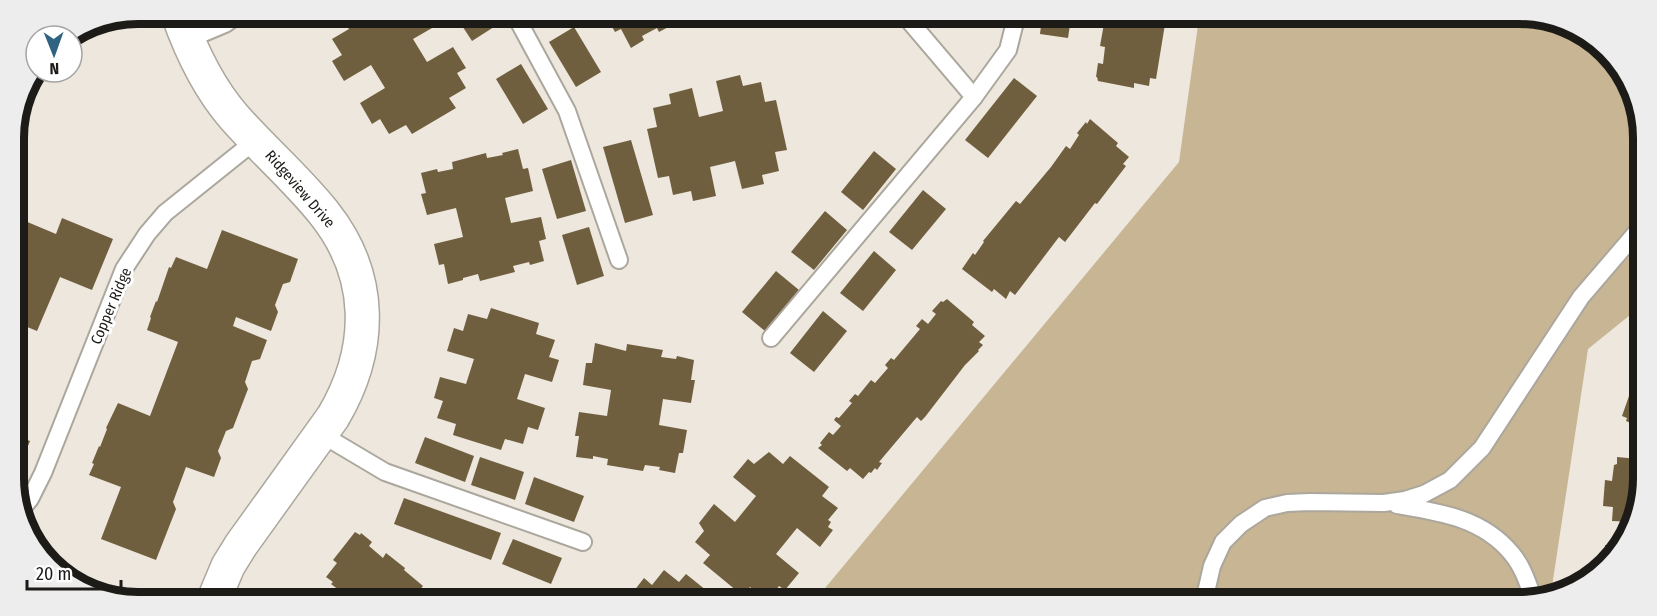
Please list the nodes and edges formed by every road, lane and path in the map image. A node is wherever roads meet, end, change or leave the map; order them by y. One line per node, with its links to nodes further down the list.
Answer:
1 (225, 24): 5 (lane)
2 (520, 24): 9 (lane)
3 (912, 24): 6 (lane)
4 (1014, 24): 6 (lane)
5 (183, 27): 7 (street, Ridgeview Drive)
6 (974, 97): 10 (lane)
7 (256, 140): 11 (street, Ridgeview Drive); 12 (lane, Copper Ridge)
8 (1633, 236): 13 (lane)
9 (619, 260)
10 (771, 338)
11 (321, 434): 14 (lane); 16 (street, Ridgeview Drive)
12 (27, 503)
13 (1384, 503): 15 (lane); 17 (lane)
14 (582, 543)
15 (1531, 591)
16 (217, 592)
17 (1206, 592)

